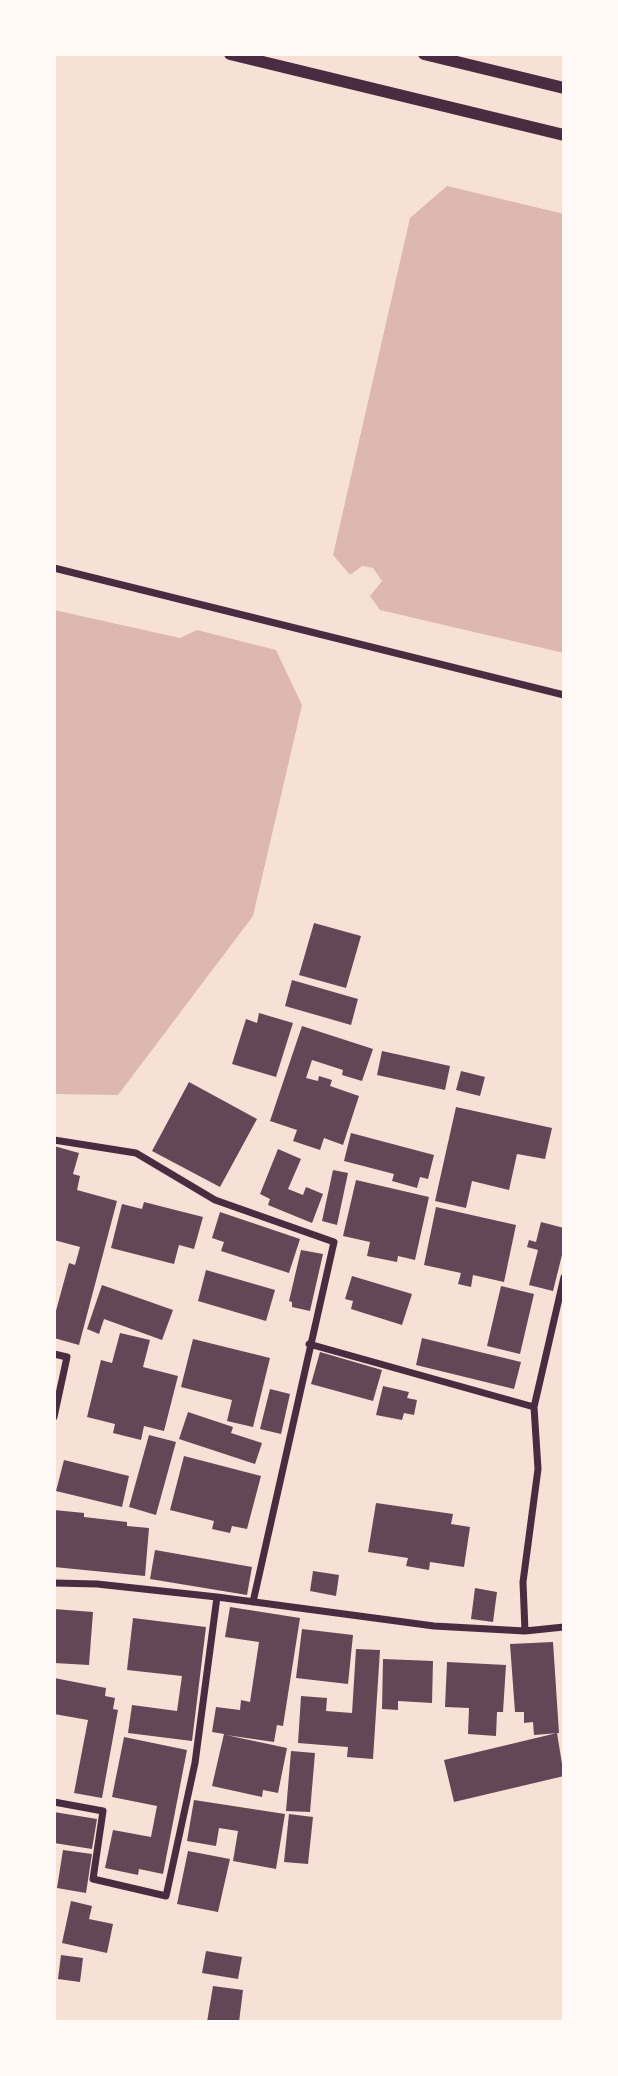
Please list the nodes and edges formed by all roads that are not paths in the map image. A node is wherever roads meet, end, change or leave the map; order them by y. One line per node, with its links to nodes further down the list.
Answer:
1 (230, 54): 4 (street)
2 (424, 54): 3 (street)
3 (564, 88)
4 (564, 135)
5 (54, 568): 6 (street)
6 (564, 695)
7 (54, 1140): 9 (street)
8 (564, 1277): 11 (street)
9 (309, 1344): 11 (street); 15 (street)
10 (54, 1354): 12 (street)
11 (534, 1407): 17 (street)
12 (54, 1417)
13 (54, 1583): 14 (street)
14 (217, 1597): 15 (street); 18 (street)
15 (253, 1602): 17 (street)
16 (564, 1627): 17 (street)
17 (525, 1631)
18 (54, 1802)

